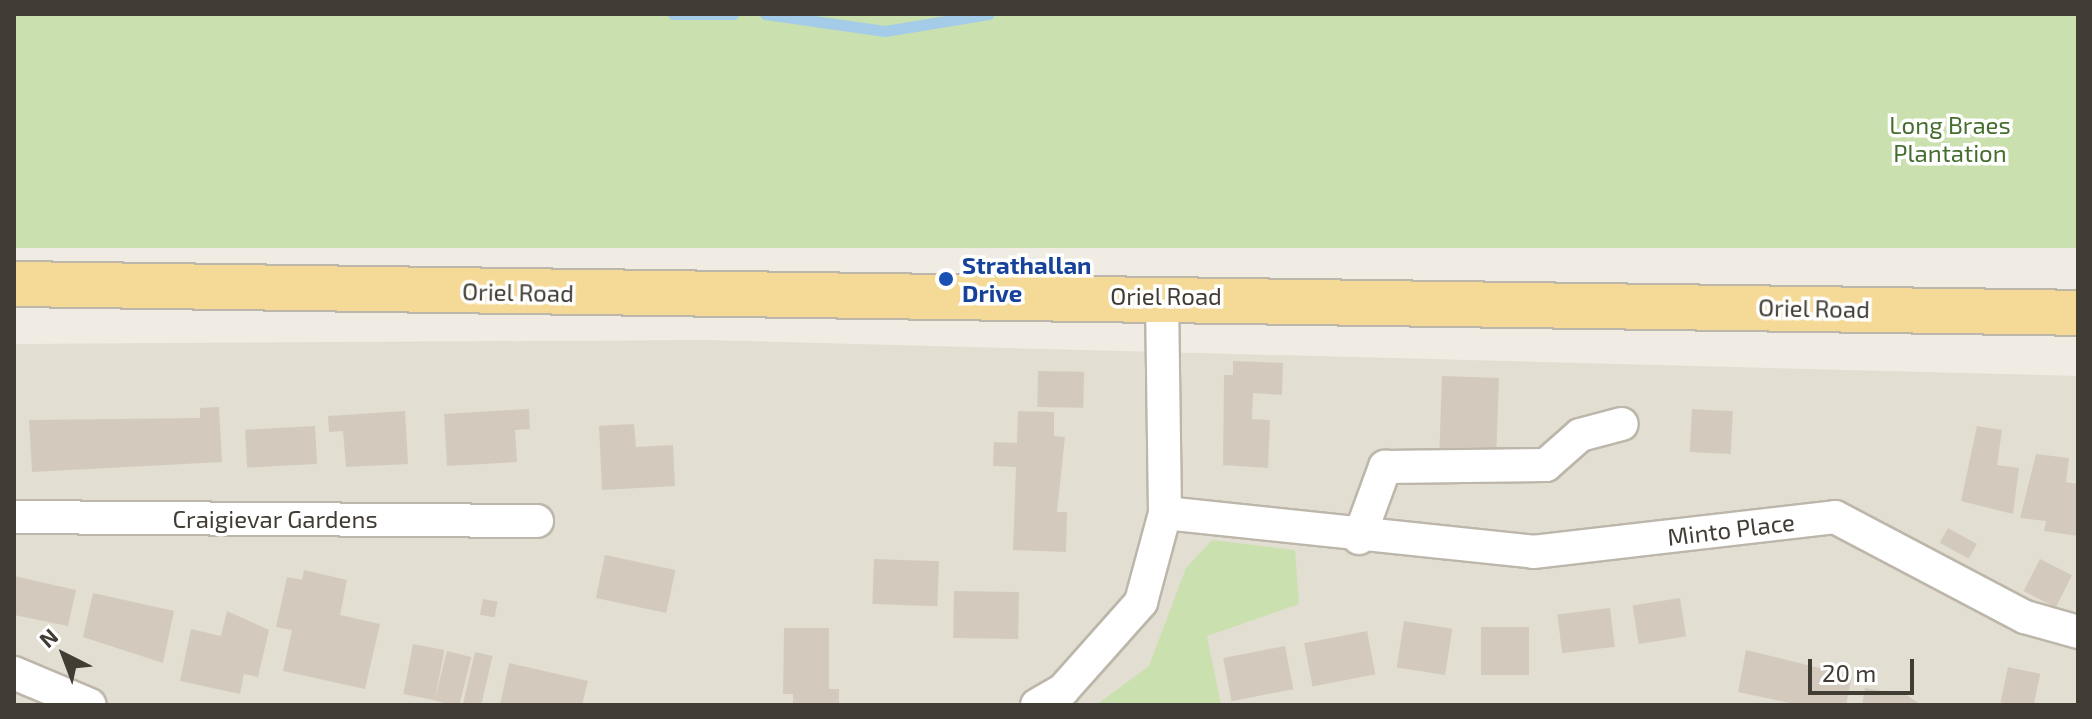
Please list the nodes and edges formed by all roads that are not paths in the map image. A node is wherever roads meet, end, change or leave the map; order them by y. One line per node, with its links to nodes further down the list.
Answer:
1 (14, 284): 2 (main road, Oriel Road)
2 (1162, 295): 3 (main road, Oriel Road); 5 (street)
3 (2078, 313)
4 (1622, 424): 8 (street)
5 (1165, 513): 8 (street, Minto Place); 12 (street)
6 (14, 517): 7 (street, Craigievar Gardens)
7 (537, 521)
8 (1359, 538): 9 (street, Minto Place)
9 (2078, 632)
10 (14, 673): 11 (street)
11 (90, 705)
12 (1037, 705)

